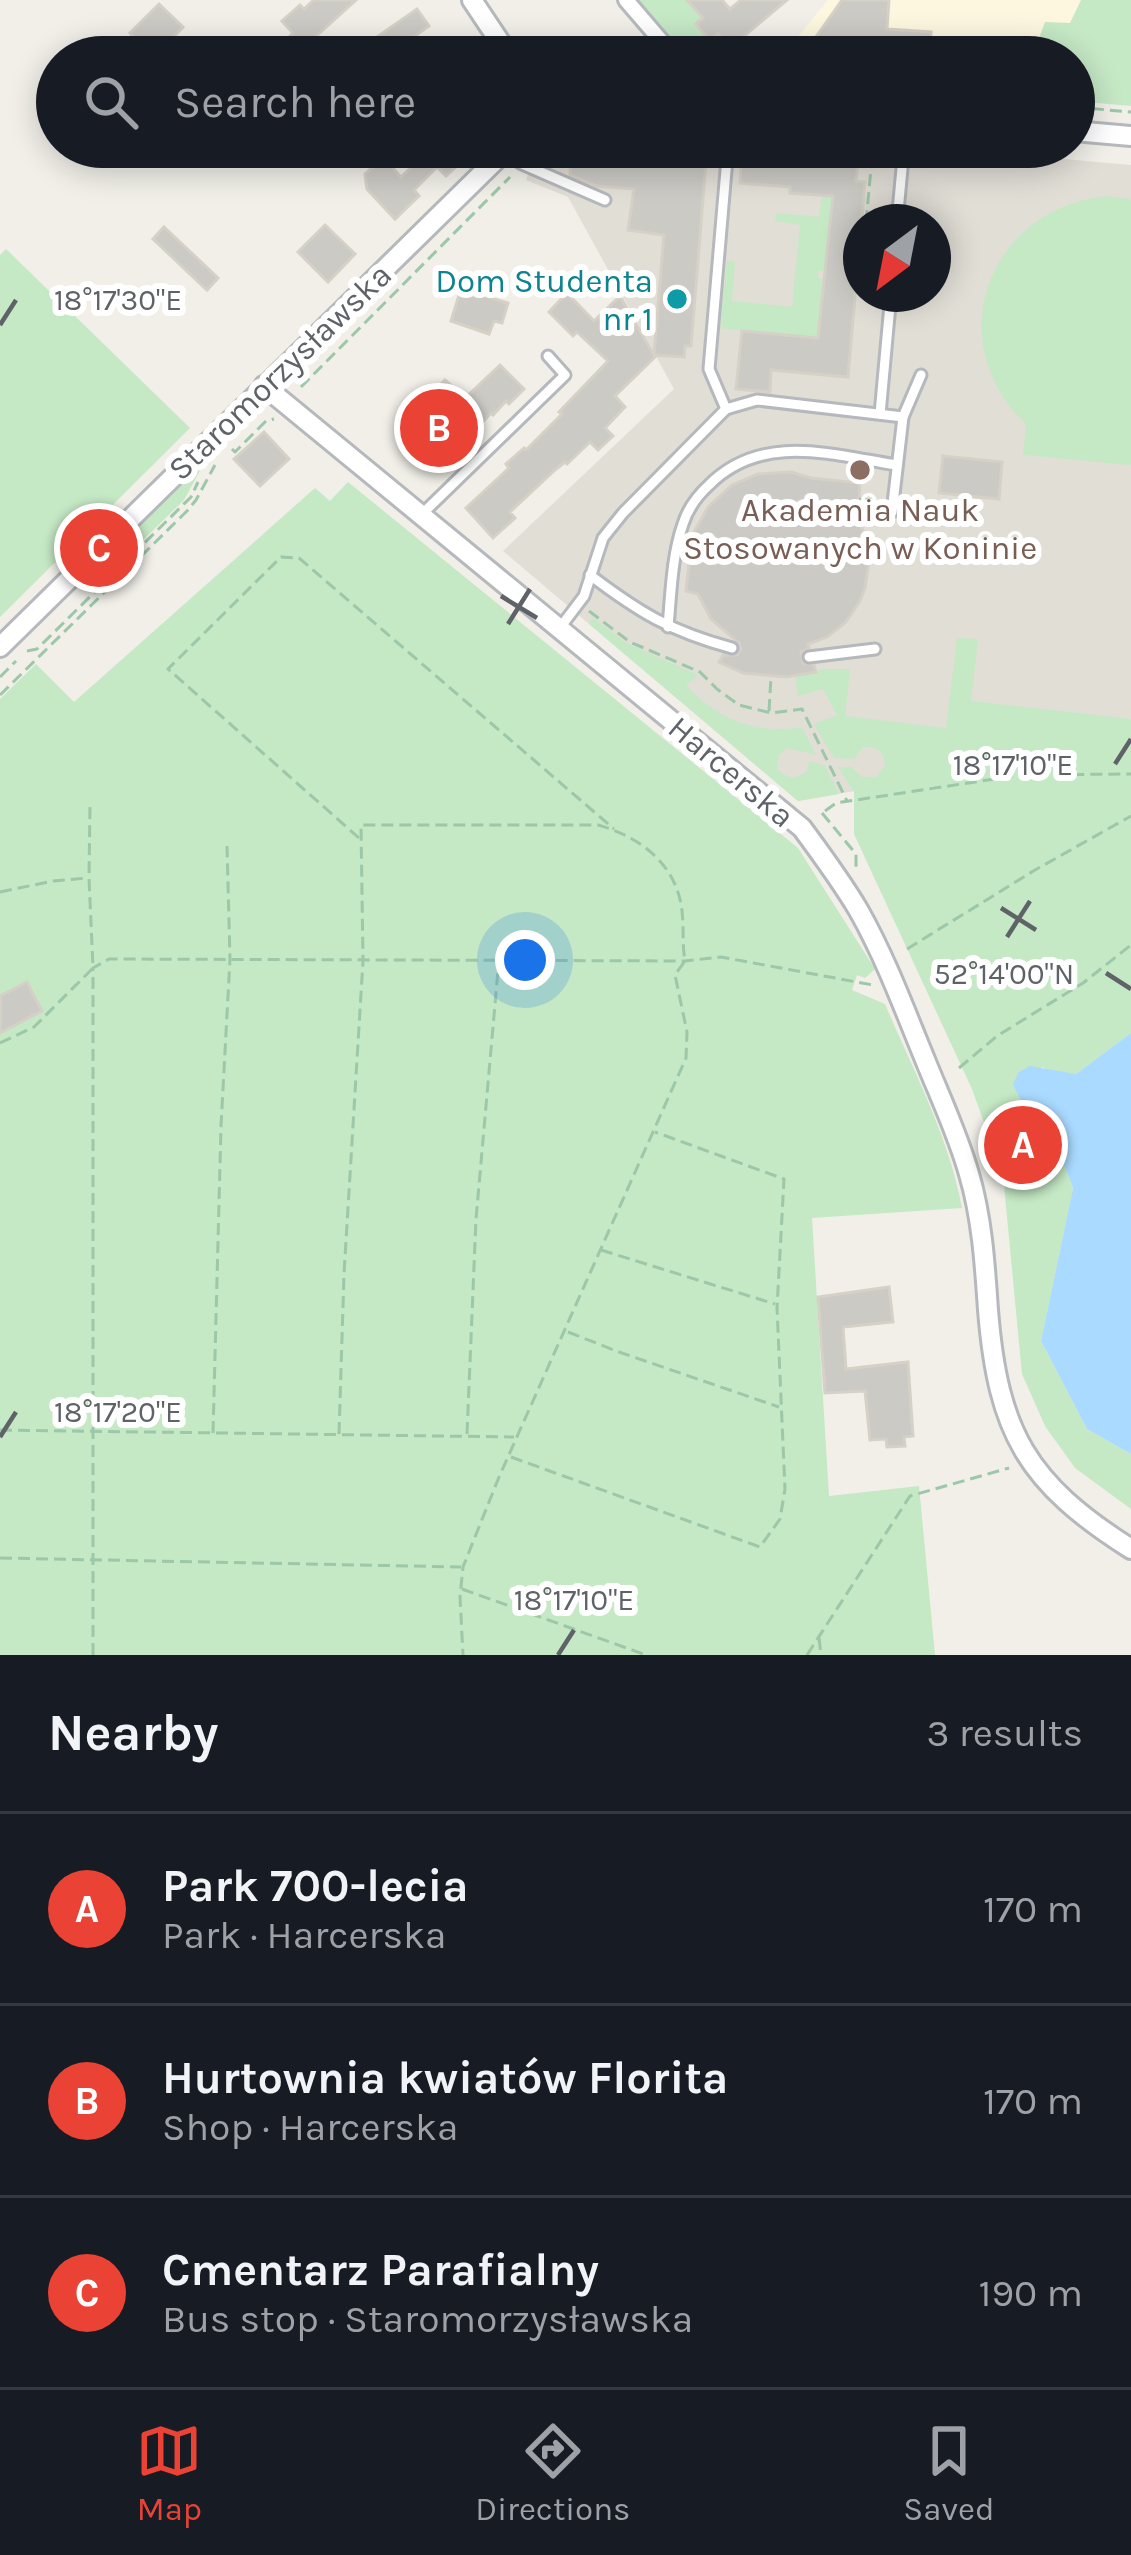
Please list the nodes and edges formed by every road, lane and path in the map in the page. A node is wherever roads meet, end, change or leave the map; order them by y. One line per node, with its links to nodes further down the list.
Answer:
1 (472, 0): 3 (street)
2 (626, 0): 4 (street)
3 (496, 36)
4 (657, 36)
5 (1095, 109): 6 (path)
6 (1131, 112)
7 (1095, 133): 8 (street)
8 (1131, 136)
9 (498, 168): 21 (street, Staromorzysławska)
10 (509, 168): 21 (path)
11 (540, 168): 15 (lane)
12 (726, 168): 22 (lane)
13 (870, 168): 16 (path)
14 (902, 168): 17 (lane)
15 (605, 200)
16 (867, 204)
17 (899, 204)
18 (888, 312): 23 (lane)
19 (548, 356): 28 (lane)
20 (921, 374): 24 (lane)
21 (277, 397): 21 (path); 28 (street, Harcerska); 33 (street, Staromorzysławska)
22 (726, 409): 23 (lane); 29 (lane)
23 (880, 414): 24 (lane)
24 (903, 417): 25 (lane)
25 (897, 464): 27 (lane); 31 (lane)
26 (859, 500): 27 (path)
27 (892, 508)
28 (420, 515): 32 (street, Harcerska)
29 (590, 575): 30 (lane); 31 (lane)
30 (580, 604): 32 (lane); 40 (path)
31 (668, 627): 34 (lane)
32 (559, 629): 45 (street, Harcerska)
33 (0, 647)
34 (732, 648)
35 (875, 649): 36 (lane)
36 (808, 657)
37 (0, 677): 39 (path)
38 (771, 677): 40 (path)
39 (0, 695)
40 (769, 713): 42 (path)
41 (1131, 773): 42 (path)
42 (847, 801): 45 (path)
43 (90, 805): 49 (path)
44 (1131, 816): 52 (path)
45 (802, 828): 58 (street, Harcerska)
46 (616, 830): 47 (path); 47 (path); 56 (path)
47 (360, 839): 55 (path)
48 (227, 846): 53 (path)
49 (88, 878): 50 (path); 57 (path)
50 (0, 892)
51 (1131, 945): 60 (path)
52 (907, 949)
53 (230, 959): 55 (path); 57 (path); 68 (path)
54 (499, 959): 55 (path); 56 (path); 70 (path)
55 (363, 961): 69 (path)
56 (686, 961): 58 (path); 61 (path)
57 (93, 968): 59 (path); 66 (path)
58 (892, 981): 73 (street, Harcerska)
59 (0, 1043)
60 (958, 1068)
61 (653, 1132): 62 (path); 63 (path)
62 (601, 1250): 63 (path); 64 (path)
63 (777, 1304): 65 (path)
64 (565, 1330): 65 (path); 71 (path)
65 (781, 1407): 72 (path)
66 (94, 1429): 67 (path); 68 (path); 76 (path)
67 (0, 1430)
68 (213, 1433): 69 (path)
69 (339, 1434): 70 (path)
70 (467, 1436): 71 (path)
71 (517, 1437): 72 (path)
72 (508, 1456): 77 (path)
73 (1030, 1462): 74 (street, Harcerska); 79 (path)
74 (1131, 1550)
75 (0, 1558): 76 (path)
76 (94, 1558): 77 (path); 80 (path)
77 (463, 1567): 78 (path)
78 (461, 1588): 81 (path); 82 (path)
79 (819, 1636): 83 (path); 84 (path)
80 (92, 1655)
81 (463, 1655)
82 (646, 1655)
83 (807, 1655)
84 (821, 1655)

